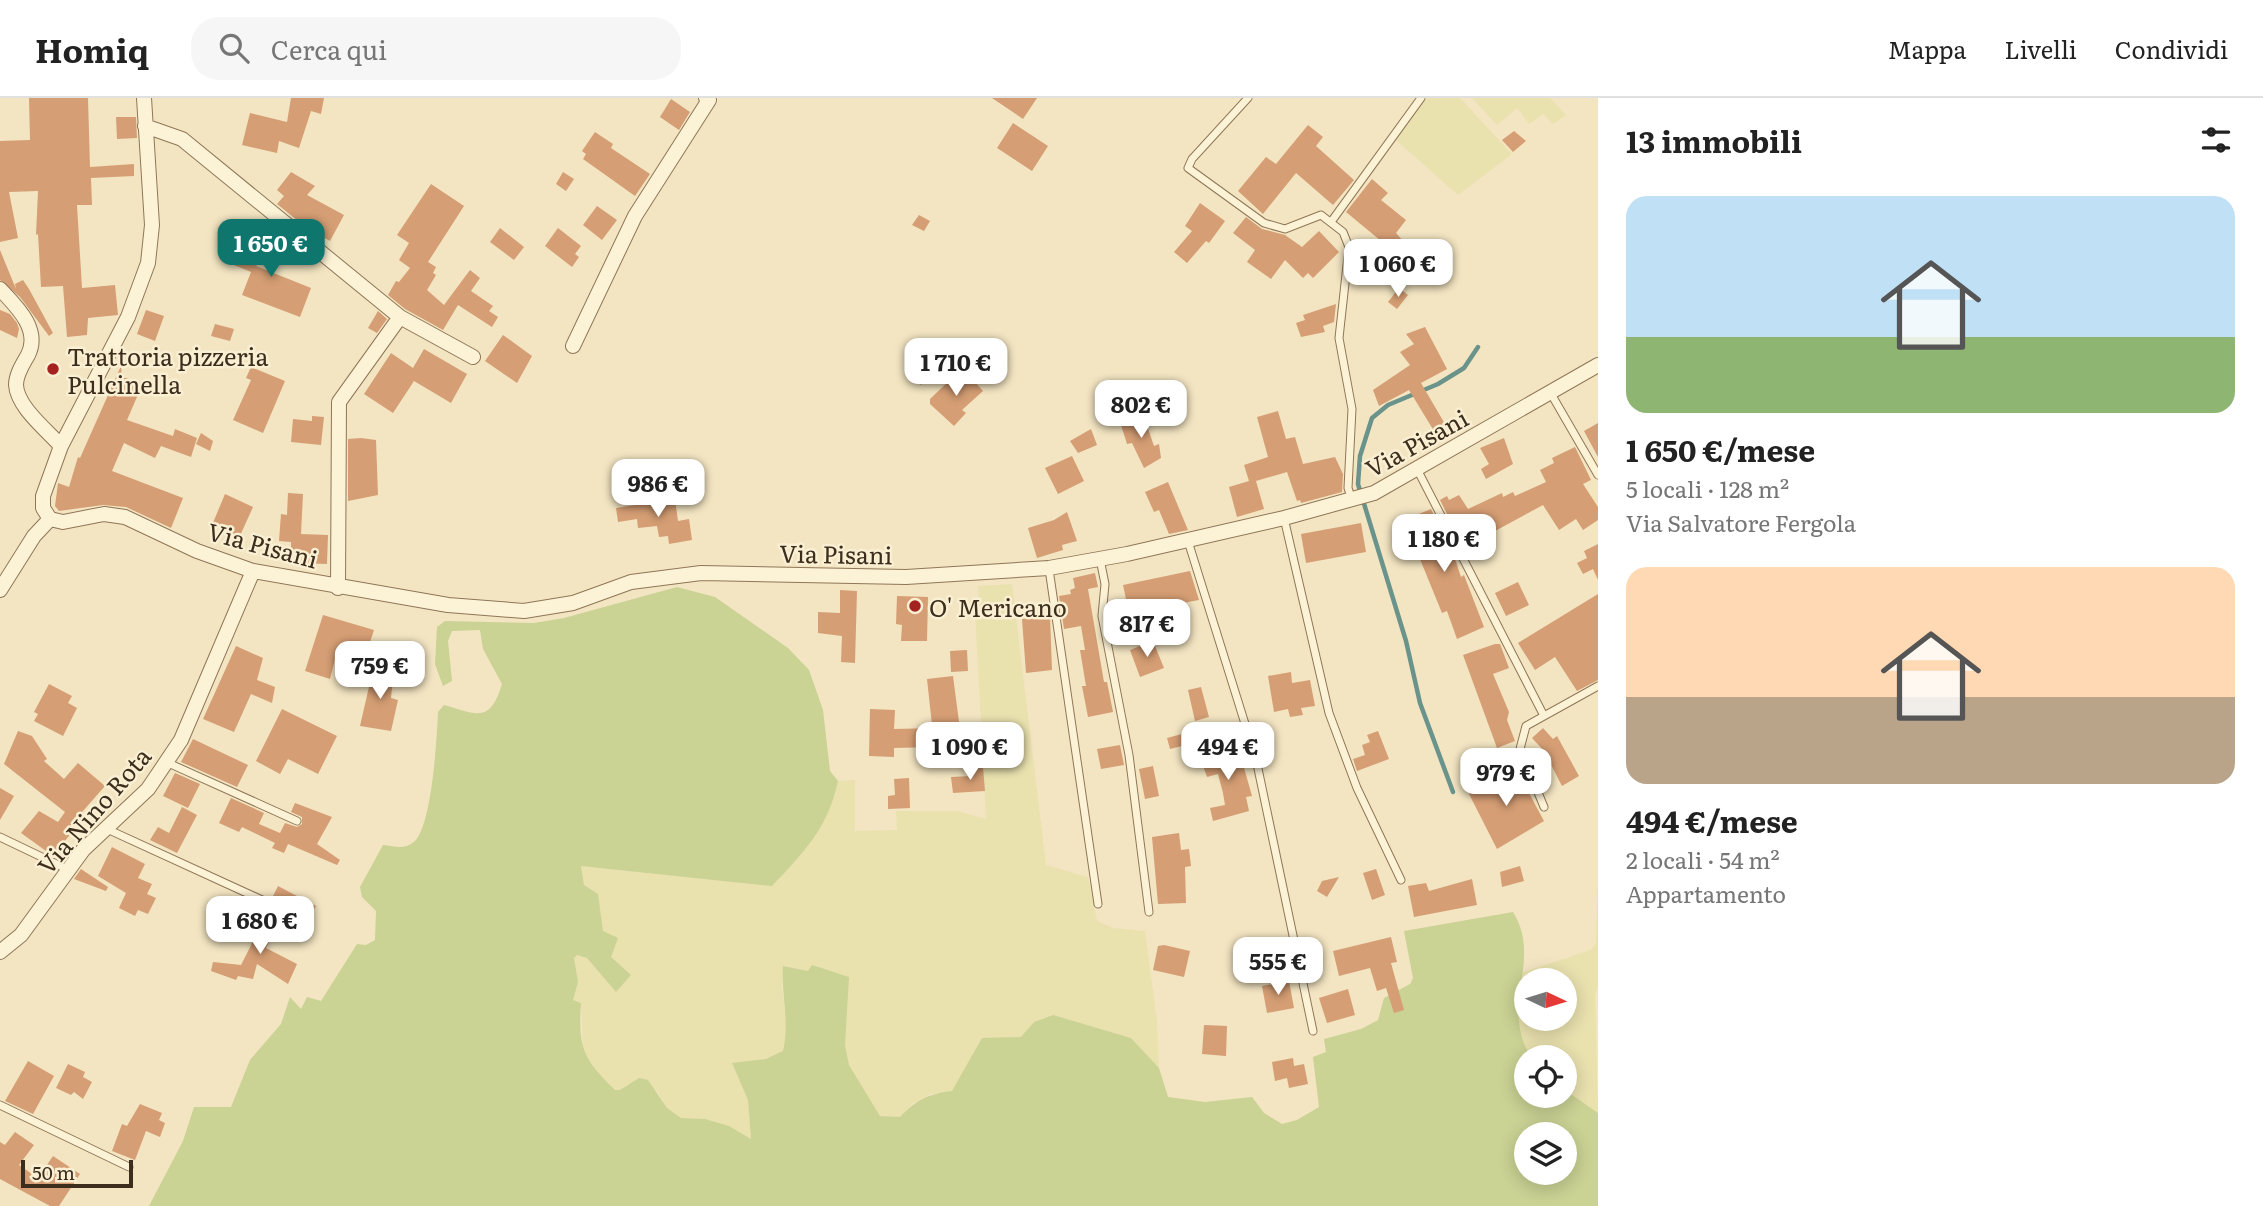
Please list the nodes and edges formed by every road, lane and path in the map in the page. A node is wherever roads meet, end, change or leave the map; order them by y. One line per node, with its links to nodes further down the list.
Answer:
1 (144, 98): 5 (street)
2 (706, 98): 9 (street)
3 (1248, 98): 6 (lane)
4 (1421, 98): 6 (lane)
5 (145, 126): 8 (street); 13 (street)
6 (1331, 222): 16 (lane)
7 (0, 289): 13 (street)
8 (400, 317): 10 (street); 23 (street)
9 (573, 346)
10 (473, 357)
11 (1598, 365): 12 (street, Via Pisani)
12 (1549, 392): 14 (street, Via Pisani); 15 (lane)
13 (61, 446): 18 (street)
14 (1417, 469): 16 (street, Via Pisani); 26 (lane)
15 (1598, 475)
16 (1354, 500): 17 (street, Via Pisani)
17 (1284, 518): 19 (street, Via Pisani); 33 (lane)
18 (50, 519): 22 (street, Via Pisani); 24 (street)
19 (1188, 540): 20 (street, Via Pisani); 38 (lane)
20 (1100, 559): 21 (street, Via Pisani); 35 (lane)
21 (1049, 568): 23 (street, Via Pisani); 34 (lane)
22 (253, 570): 23 (street, Via Pisani); 27 (street, Via Nino Rota)
23 (338, 588)
24 (0, 590)
25 (1598, 686): 26 (lane)
26 (1543, 714): 28 (lane)
27 (166, 762): 29 (lane); 30 (street, Via Nino Rota)
28 (1544, 807)
29 (296, 821)
30 (106, 828): 32 (street, Via Nino Rota); 36 (lane)
31 (0, 837): 32 (lane)
32 (69, 870): 37 (street, Via Nino Rota)
33 (1401, 880)
34 (1098, 904)
35 (1149, 912)
36 (297, 916)
37 (0, 952)
38 (1313, 1031)
39 (0, 1105): 40 (lane)
40 (129, 1167)

